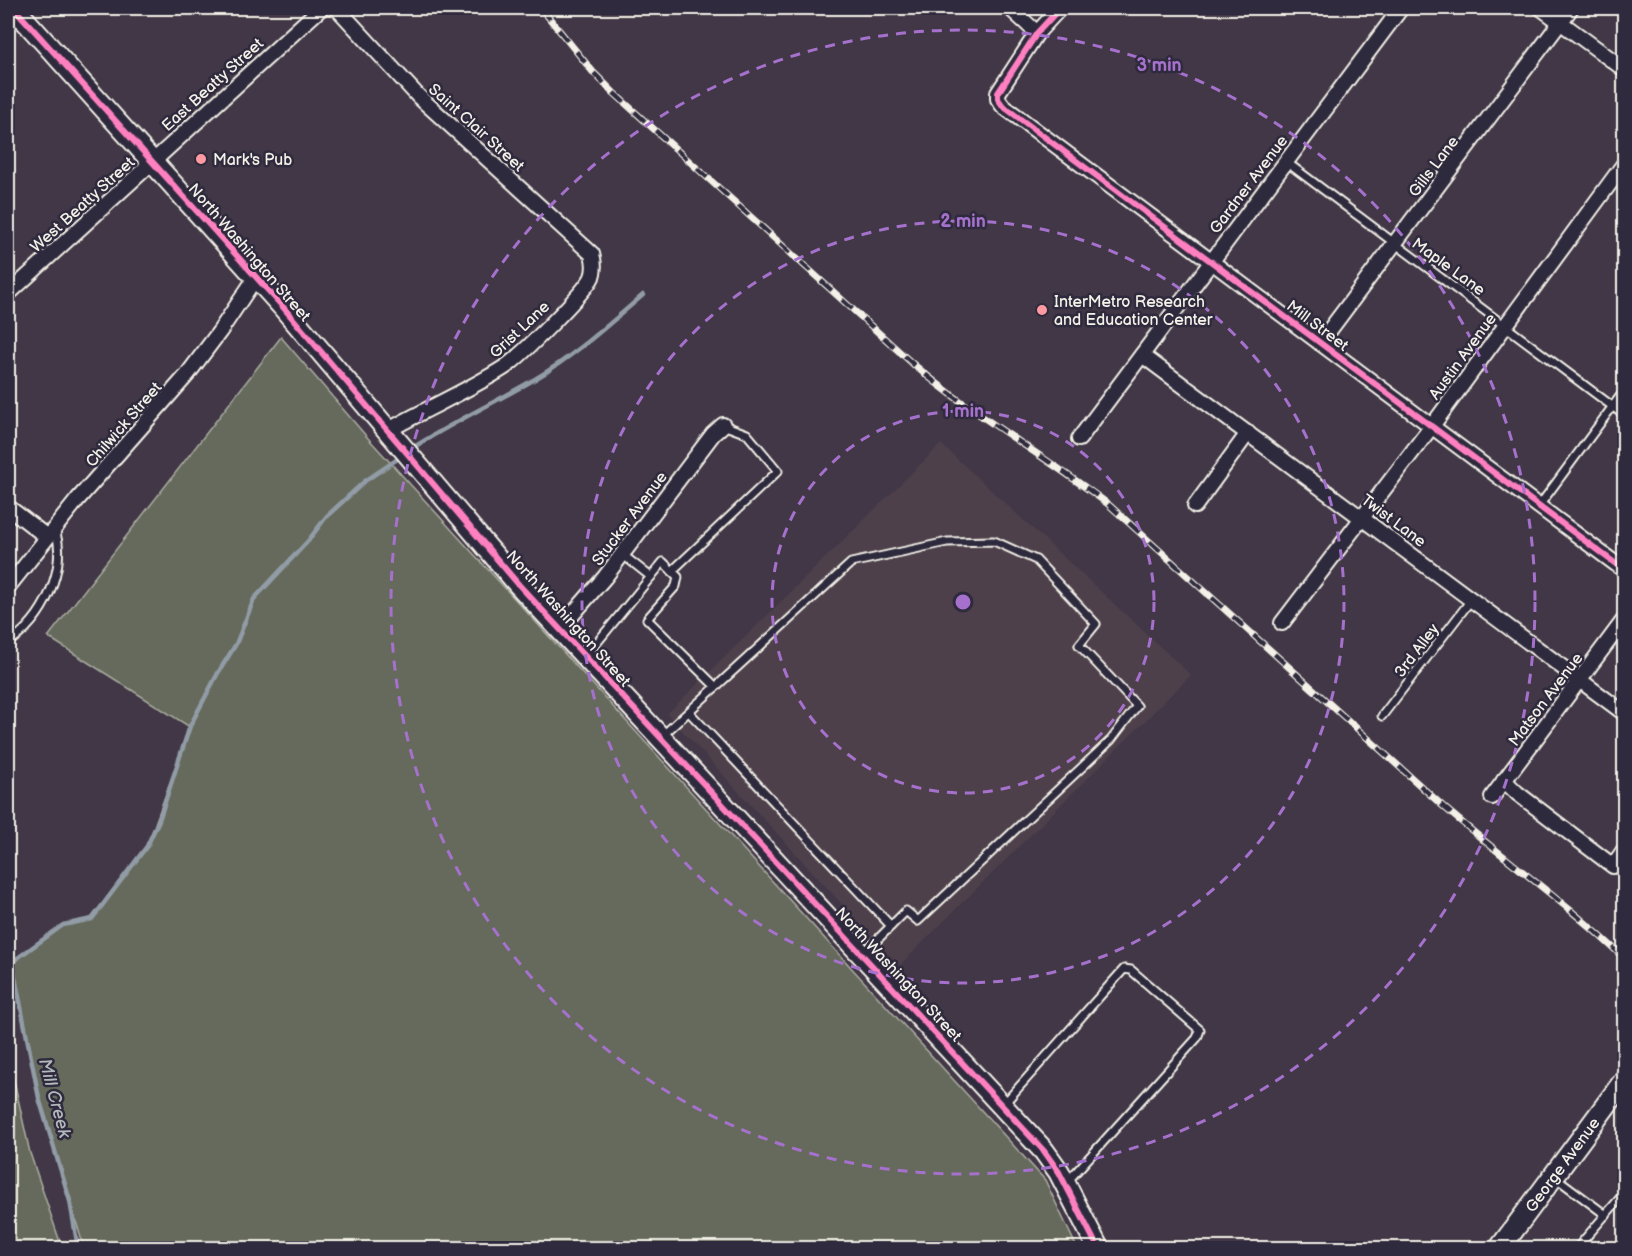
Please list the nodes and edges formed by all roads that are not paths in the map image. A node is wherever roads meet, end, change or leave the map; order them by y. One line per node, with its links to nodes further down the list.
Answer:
1 (14, 8): 12 (street, North Washington Street)
2 (321, 8): 12 (street, East Beatty Street)
3 (337, 8): 17 (street, Saint Clair Street)
4 (1010, 8): 10 (street)
5 (1060, 8): 10 (street)
6 (1401, 8): 13 (street, Gardner Avenue)
7 (1541, 8): 9 (street)
8 (1571, 8): 9 (street, Gills Lane)
9 (1561, 22): 11 (street); 15 (street, Gills Lane)
10 (1037, 33): 16 (street, Mill Street)
11 (1624, 69)
12 (153, 161): 18 (street, North Washington Street); 19 (street, West Beatty Street)
13 (1285, 161): 15 (lane, Maple Lane); 16 (street, Gardner Avenue)
14 (1624, 164): 20 (street, Austin Avenue)
15 (1395, 244): 20 (lane, Maple Lane); 21 (street, Gills Lane)
16 (1211, 262): 21 (street, Mill Street); 22 (street, Gardner Avenue)
17 (594, 268): 28 (street, Grist Lane)
18 (256, 277): 28 (street, North Washington Street); 35 (street, Chilwick Street)
19 (8, 294)
20 (1505, 325): 24 (lane, Maple Lane); 27 (street, Austin Avenue)
21 (1320, 343): 27 (street, Mill Street)
22 (1142, 355): 29 (street, Twist Lane); 30 (street, Gardner Avenue)
23 (1624, 391): 24 (lane)
24 (1613, 406): 25 (lane, Maple Lane); 32 (lane)
25 (1624, 415)
26 (723, 425): 36 (street, Stucker Avenue); 38 (lane)
27 (1432, 426): 32 (street, Mill Street); 34 (street, Austin Avenue)
28 (387, 431): 44 (street, North Washington Street)
29 (1248, 433): 31 (street); 34 (street, Twist Lane)
30 (1079, 440)
31 (1196, 506)
32 (1539, 506): 37 (street, Mill Street)
33 (8, 507): 35 (street)
34 (1363, 517): 41 (street, Twist Lane); 43 (street, Austin Avenue)
35 (51, 532): 40 (street, Chilwick Street); 45 (lane)
36 (622, 554): 39 (lane); 44 (street, Stucker Avenue)
37 (1624, 570)
38 (672, 571): 39 (lane); 48 (lane)
39 (651, 577): 46 (lane)
40 (8, 586)
41 (1471, 600): 47 (street, Twist Lane); 51 (lane, 3rd Alley)
42 (1624, 620): 47 (street, Matson Avenue)
43 (1282, 623)
44 (559, 630): 46 (street, North Washington Street)
45 (8, 642)
46 (585, 658): 52 (street, North Washington Street)
47 (1579, 680): 50 (street, Twist Lane); 53 (street, Matson Avenue)
48 (716, 687): 49 (lane); 56 (lane)
49 (689, 712): 52 (lane); 56 (lane)
50 (1624, 713)
51 (1382, 716)
52 (660, 738): 57 (street, North Washington Street)
53 (1504, 780): 54 (street, Matson Avenue); 55 (street)
54 (1492, 797)
55 (1624, 850)
56 (891, 926): 57 (lane)
57 (862, 954): 59 (street, North Washington Street)
58 (1624, 1082): 60 (street, George Avenue)
59 (1003, 1104): 61 (street, North Washington Street); 61 (lane)
60 (1555, 1176): 63 (lane); 65 (street, George Avenue)
61 (1065, 1184): 64 (street, North Washington Street)
62 (1620, 1198): 63 (lane)
63 (1606, 1215): 66 (lane)
64 (1098, 1248)
65 (1500, 1248)
66 (1577, 1248)

